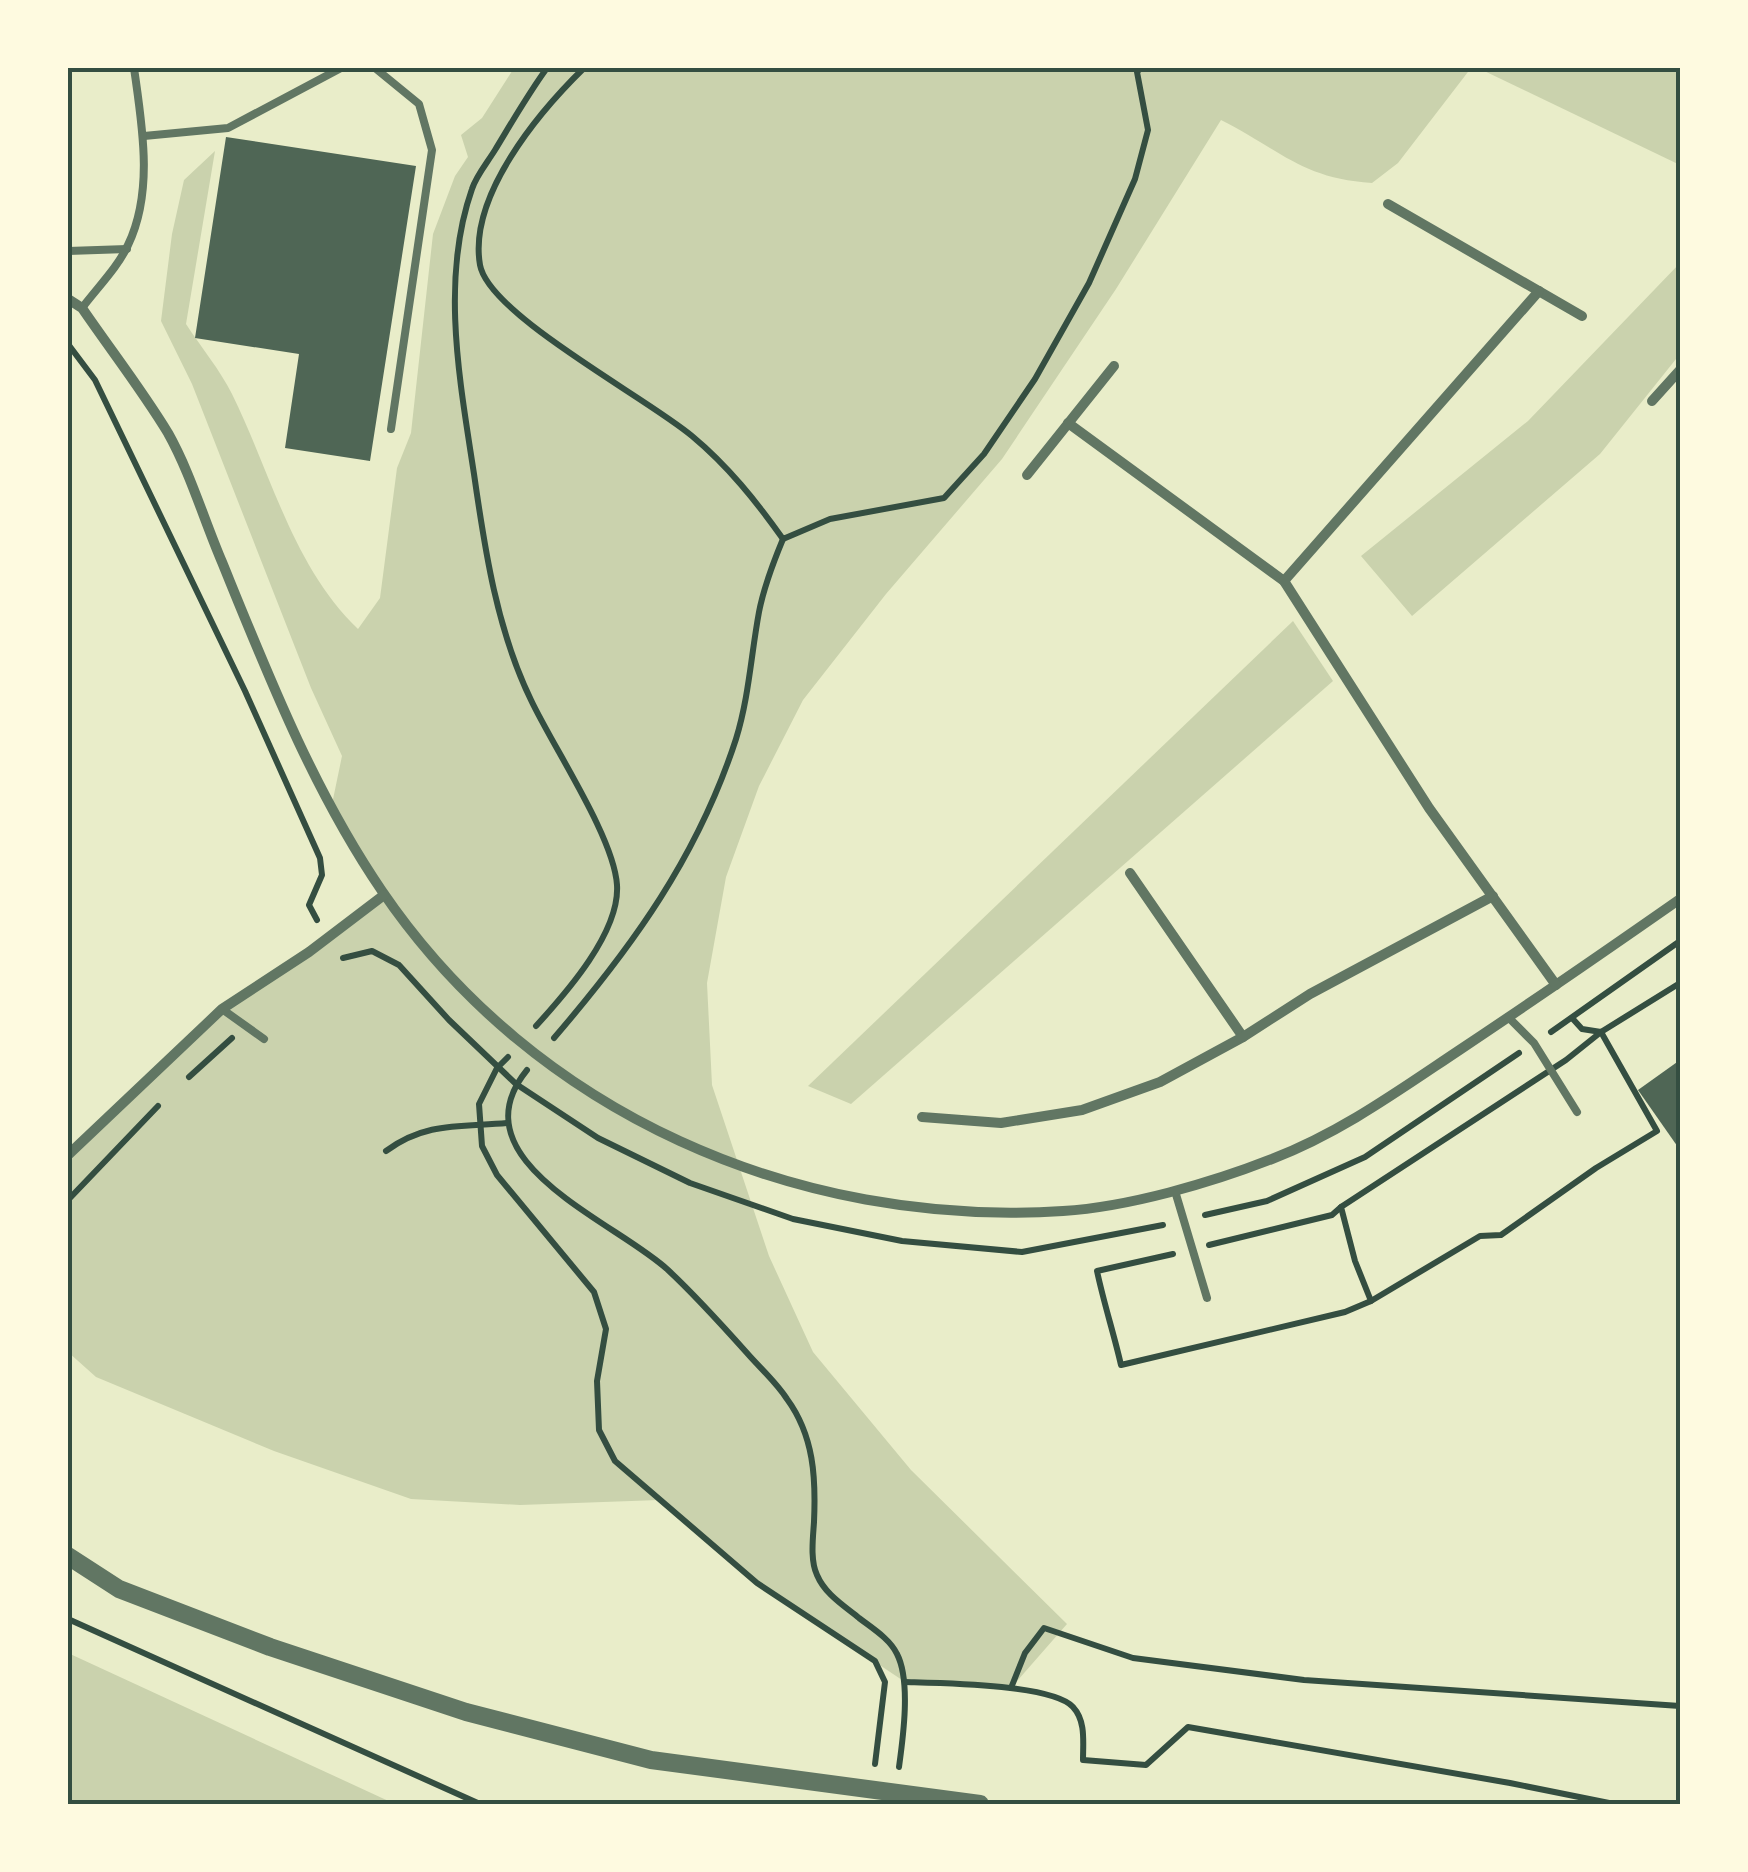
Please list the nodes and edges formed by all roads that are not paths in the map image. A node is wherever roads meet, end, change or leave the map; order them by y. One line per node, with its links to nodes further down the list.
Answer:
1 (134, 68): 4 (lane)
2 (342, 68): 4 (lane)
3 (375, 68): 16 (lane)
4 (144, 136): 6 (lane)
5 (1388, 204): 8 (street)
6 (126, 249): 7 (lane); 10 (lane)
7 (68, 251)
8 (1539, 291): 11 (street); 18 (street)
9 (68, 298): 10 (street)
10 (82, 308): 20 (street)
11 (1582, 316)
12 (1114, 366): 15 (street)
13 (1680, 370): 14 (street)
14 (1652, 401)
15 (1068, 423): 17 (street); 18 (street)
16 (391, 430)
17 (1027, 475)
18 (1284, 581): 21 (street)
19 (1130, 872): 26 (street)
20 (384, 894): 24 (street); 31 (street)
21 (1493, 896): 23 (street); 26 (street)
22 (1680, 898): 23 (street)
23 (1556, 985): 25 (street)
24 (222, 1009): 27 (lane); 30 (street)
25 (1508, 1018): 28 (lane); 31 (street)
26 (1243, 1036): 29 (street)
27 (264, 1039)
28 (1577, 1112)
29 (922, 1117)
30 (68, 1155)
31 (1175, 1191): 32 (lane)
32 (1207, 1298)
33 (68, 1556): 34 (street)
34 (980, 1804)

